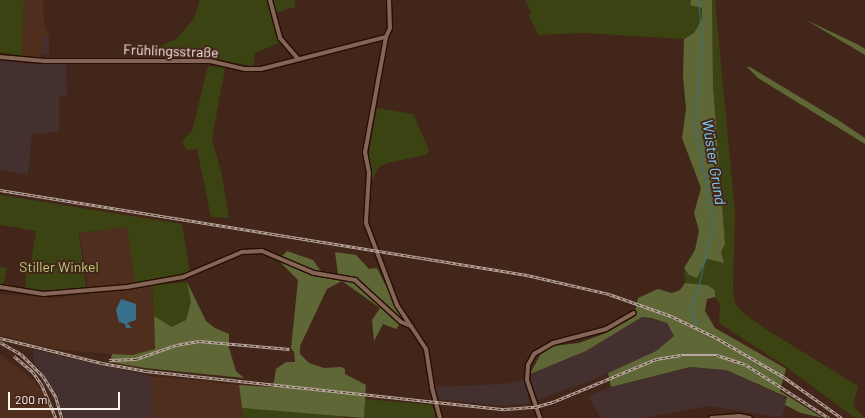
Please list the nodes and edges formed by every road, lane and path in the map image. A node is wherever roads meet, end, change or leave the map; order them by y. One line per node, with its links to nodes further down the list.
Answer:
1 (270, 0): 5 (street)
2 (389, 0): 3 (street)
3 (386, 37): 5 (street, Frühlingsstraße); 8 (street)
4 (0, 57): 5 (street, Frühlingsstraße)
5 (298, 58)
6 (0, 287): 8 (street)
7 (634, 313): 10 (street)
8 (411, 326): 9 (street)
9 (440, 418)
10 (540, 418)
11 (711, 418): 12 (street)
12 (749, 418)

